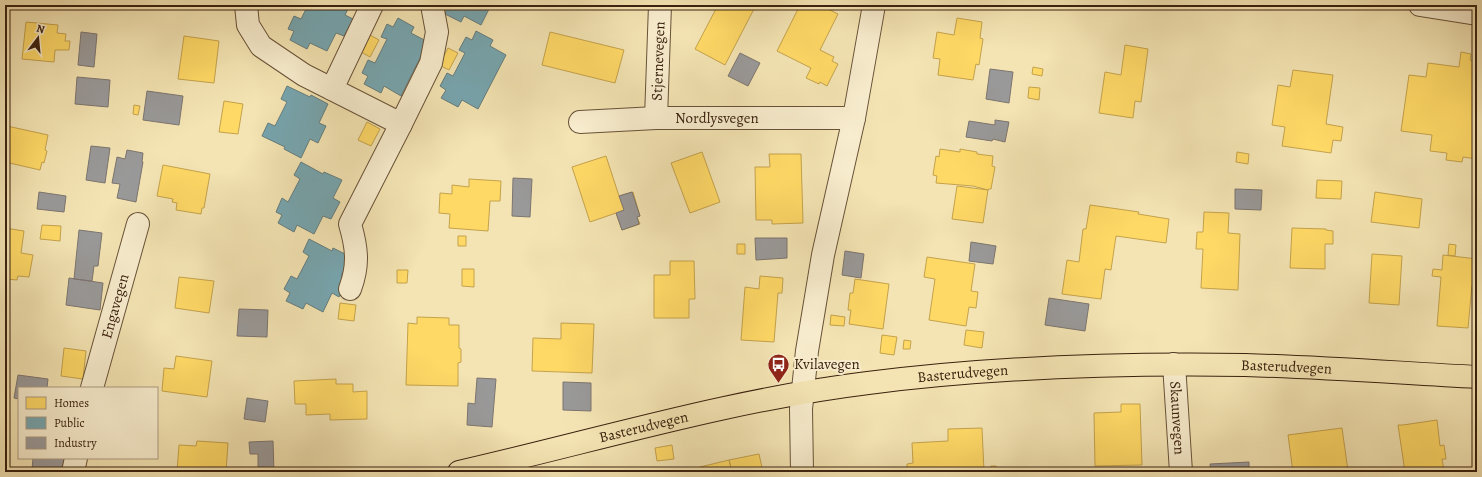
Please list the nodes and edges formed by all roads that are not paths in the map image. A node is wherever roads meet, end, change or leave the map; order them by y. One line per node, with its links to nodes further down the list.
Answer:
1 (246, 5): 8 (street)
2 (372, 5): 8 (street)
3 (432, 5): 12 (street)
4 (660, 5): 9 (street, Stjernevegen)
5 (874, 5): 10 (street)
6 (1420, 5): 7 (street)
7 (1477, 14)
8 (332, 89): 12 (street)
9 (656, 118): 10 (street, Nordlysvegen); 11 (street, Nordlysvegen)
10 (854, 118): 18 (street)
11 (580, 122)
12 (401, 124): 14 (street)
13 (138, 224): 17 (street, Engavegen)
14 (350, 289)
15 (1174, 364): 16 (main road, Basterudvegen); 18 (main road, Basterudvegen); 23 (street, Skaunvegen)
16 (1477, 377)
17 (92, 387)
18 (803, 393): 21 (main road, Basterudvegen); 22 (street)
19 (76, 459): 20 (street)
20 (73, 472)
21 (459, 472)
22 (802, 472)
23 (1181, 472)

